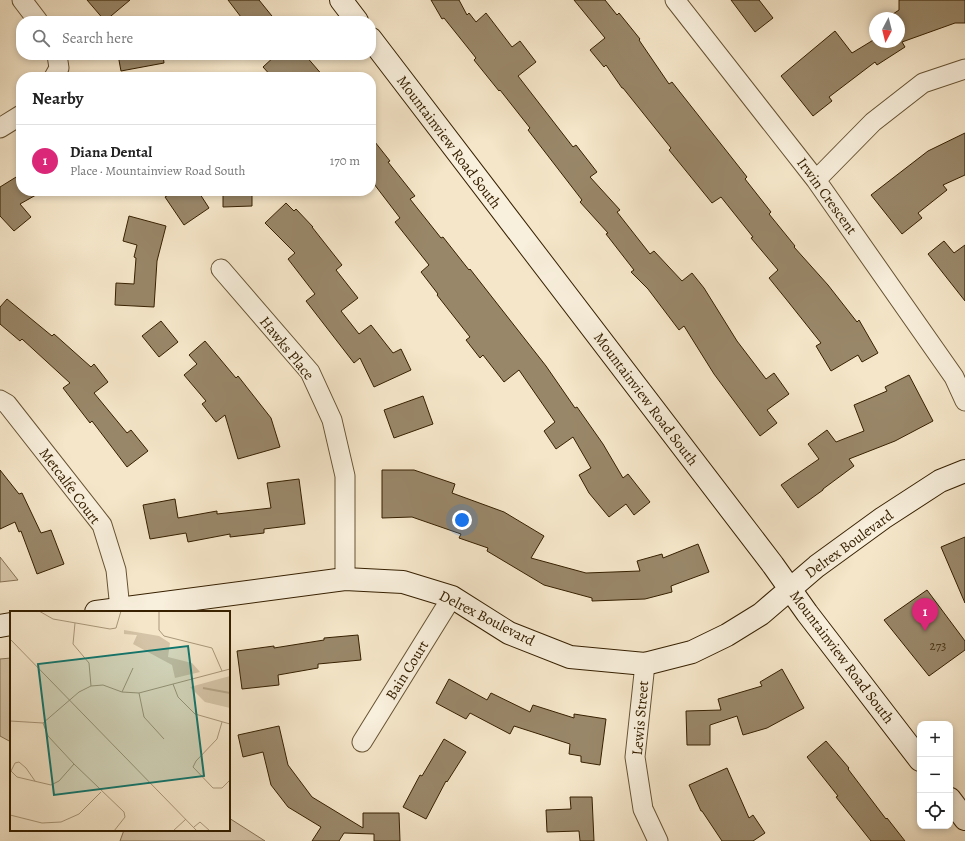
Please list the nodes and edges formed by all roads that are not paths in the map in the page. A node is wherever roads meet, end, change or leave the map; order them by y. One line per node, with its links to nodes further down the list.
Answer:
1 (22, 0): 4 (street)
2 (341, 0): 5 (street)
3 (675, 0): 12 (street, Irwin Crescent)
4 (34, 16)
5 (353, 16)
6 (376, 46): 18 (street, Mountainview Road South)
7 (57, 60): 9 (street)
8 (965, 69): 12 (street)
9 (57, 72)
10 (16, 118): 11 (street)
11 (0, 128)
12 (816, 180): 15 (street, Irwin Crescent)
13 (221, 269): 17 (street, Hawks Place)
14 (0, 400): 20 (street, Metcalfe Court)
15 (965, 402)
16 (965, 471): 18 (street, Delrex Boulevard)
17 (345, 579): 19 (street, Delrex Boulevard); 20 (street, Delrex Boulevard)
18 (790, 589): 24 (street, Delrex Boulevard); 26 (street, Mountainview Road South)
19 (452, 597): 24 (street, Delrex Boulevard); 25 (street, Bain Court)
20 (120, 609): 21 (street, Delrex Boulevard)
21 (104, 611)
22 (10, 624): 23 (street)
23 (0, 626)
24 (645, 664): 29 (street, Lewis Street)
25 (362, 742)
26 (918, 757)
27 (953, 803): 28 (street)
28 (965, 818)
29 (658, 841)

